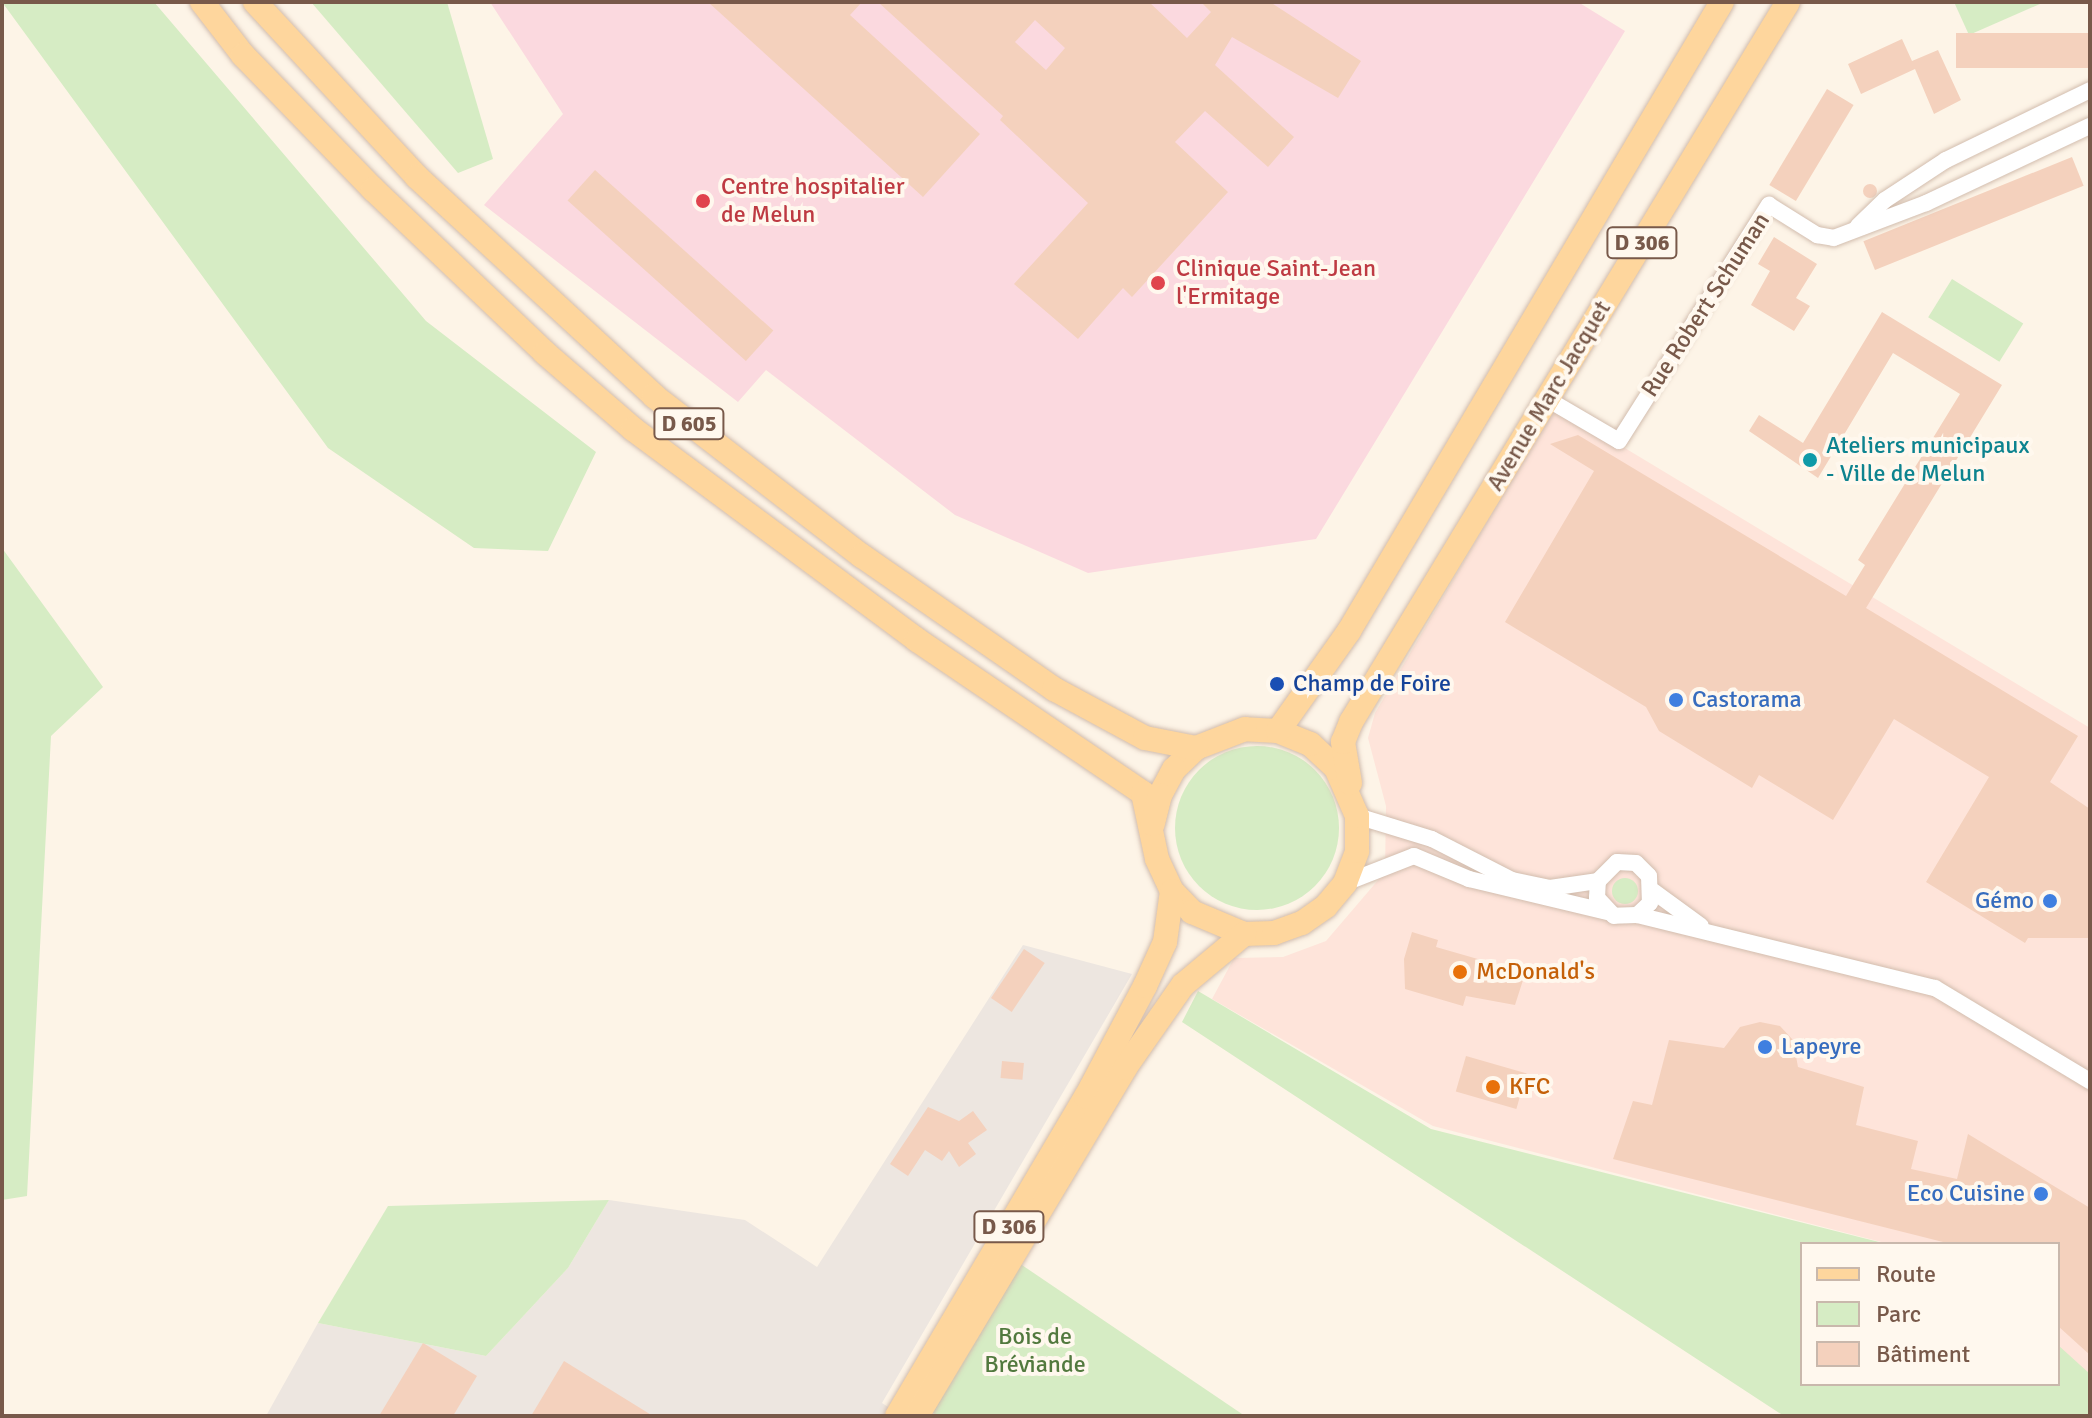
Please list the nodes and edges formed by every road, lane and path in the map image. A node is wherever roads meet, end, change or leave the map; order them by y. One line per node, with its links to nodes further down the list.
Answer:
1 (189, 2): 6 (main road)
2 (202, 2): 6 (main road, D 605)
3 (255, 2): 12 (main road, D 605)
4 (1722, 2): 11 (main road, D 306)
5 (1788, 2): 10 (main road, Avenue Marc Jacquet / D 306)
6 (228, 35): 14 (main road, D 605)
7 (2090, 90): 9 (street)
8 (2090, 126): 9 (street, Rue Robert Schuman)
9 (1852, 232): 10 (street, Rue Robert Schuman)
10 (1547, 399): 13 (main road, Avenue Marc Jacquet / D 306)
11 (1278, 731): 12 (main road); 13 (main road)
12 (1196, 748): 14 (main road)
13 (1355, 807): 15 (street); 16 (main road)
14 (1153, 824): 17 (main road)
15 (1598, 881): 18 (street); 19 (street)
16 (1345, 883): 19 (street); 21 (main road)
17 (1172, 891): 21 (main road); 23 (main road, D 306)
18 (1653, 891): 20 (street); 22 (street)
19 (1608, 912): 20 (street)
20 (1637, 915): 22 (street)
21 (1244, 934): 23 (main road, D 306)
22 (1729, 938): 24 (street)
23 (1128, 1043): 25 (main road, D 306); 26 (main road, D 306)
24 (2090, 1081)
25 (897, 1416)
26 (917, 1416)

